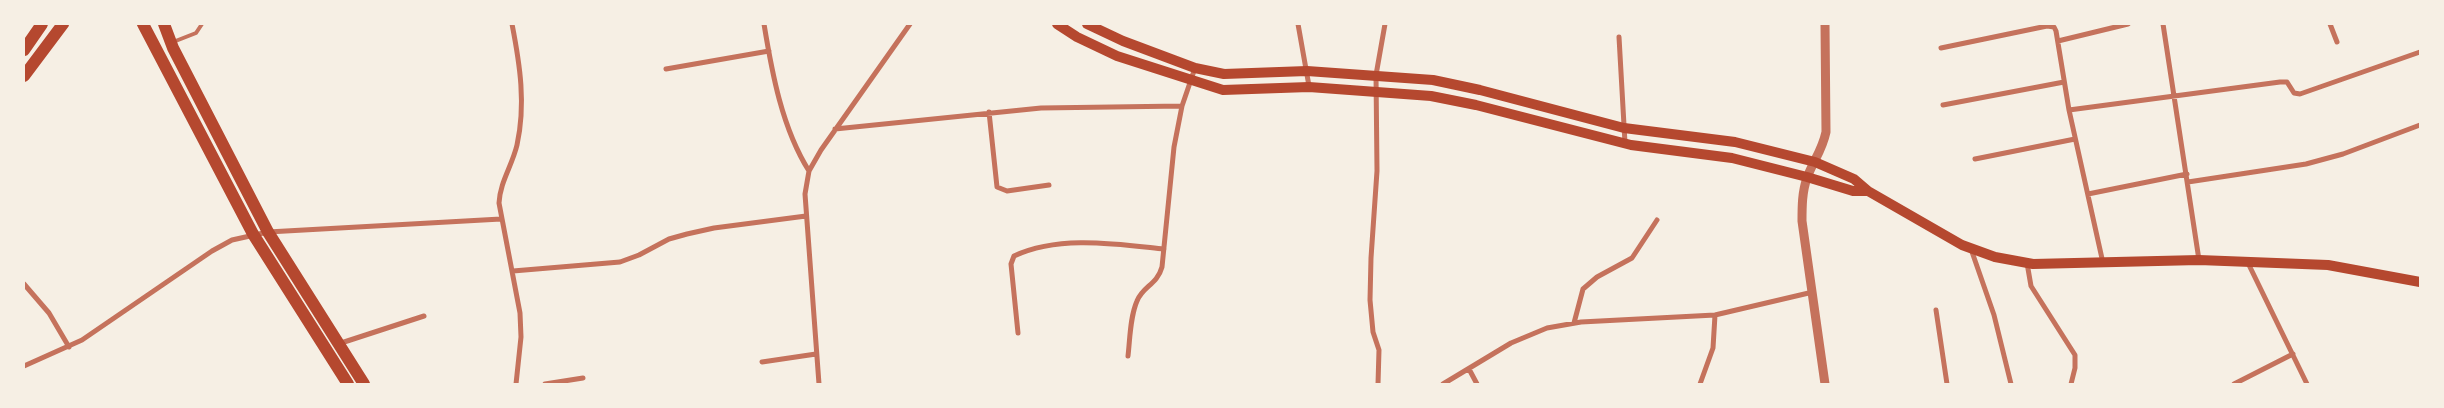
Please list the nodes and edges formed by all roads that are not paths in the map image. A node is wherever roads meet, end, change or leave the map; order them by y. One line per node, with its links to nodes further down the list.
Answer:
1 (42, 24): 23 (main road)
2 (63, 24): 30 (main road)
3 (142, 24): 58 (main road)
4 (164, 24): 20 (main road)
5 (202, 24): 20 (lane)
6 (512, 24): 55 (street)
7 (764, 24): 24 (street)
8 (910, 24): 42 (street)
9 (1057, 24): 31 (main road)
10 (1087, 24): 26 (main road)
11 (1298, 24): 28 (street)
12 (1384, 24): 29 (street)
13 (1825, 24): 46 (street)
14 (2128, 24): 19 (street)
15 (2163, 24): 35 (street)
16 (2330, 24): 21 (street)
17 (2047, 25): 19 (street); 22 (street)
18 (1619, 38): 41 (street)
19 (2058, 41): 32 (street)
20 (171, 42): 57 (main road)
21 (2337, 42)
22 (1941, 48)
23 (24, 50)
24 (769, 51): 27 (street); 47 (street)
25 (2420, 52): 35 (street)
26 (1195, 68): 28 (main road); 31 (street)
27 (666, 69)
28 (1307, 71): 29 (main road); 33 (street)
29 (1376, 75): 34 (street); 41 (main road)
30 (24, 76)
31 (1191, 80): 33 (main road); 37 (street)
32 (2064, 82): 36 (street); 38 (street)
33 (1310, 87): 34 (main road)
34 (1375, 91): 44 (main road); 88 (street)
35 (2175, 96): 38 (street); 48 (street)
36 (1942, 105)
37 (1182, 106): 39 (street); 60 (street)
38 (2069, 110): 43 (street)
39 (989, 112): 42 (street); 51 (street)
40 (2420, 125): 50 (street)
41 (1624, 128): 44 (street); 46 (main road)
42 (835, 129): 47 (street)
43 (2076, 139): 45 (street); 53 (street)
44 (1625, 144): 49 (main road)
45 (1975, 159)
46 (1815, 162): 49 (street); 52 (main road)
47 (809, 171): 54 (street)
48 (2187, 174): 50 (street); 53 (street)
49 (1807, 177): 52 (main road); 68 (street)
50 (2188, 182): 61 (street)
51 (1049, 185)
52 (1868, 191): 59 (main road)
53 (2088, 194): 64 (street)
54 (806, 216): 65 (street); 76 (street)
55 (501, 219): 57 (street); 65 (street)
56 (1657, 220): 72 (street)
57 (268, 232): 58 (street); 74 (main road)
58 (253, 234): 75 (street); 83 (main road)
59 (1971, 248): 63 (main road); 94 (street)
60 (1164, 249): 73 (street); 78 (street)
61 (2199, 260): 62 (main road); 64 (main road)
62 (2248, 262): 66 (main road); 77 (street)
63 (2027, 263): 64 (main road); 95 (street)
64 (2103, 264)
65 (513, 271): 85 (street)
66 (2420, 282)
67 (24, 284): 75 (street)
68 (1814, 292): 70 (street); 92 (street)
69 (1936, 310): 93 (street)
70 (1715, 314): 72 (street); 91 (street)
71 (424, 316): 74 (street)
72 (1574, 323): 81 (street)
73 (1018, 333)
74 (338, 344): 84 (main road)
75 (69, 347): 80 (street)
76 (816, 354): 79 (street); 87 (street)
77 (2292, 354): 96 (street); 97 (street)
78 (1128, 356)
79 (762, 362)
80 (24, 366)
81 (1469, 369): 89 (street); 90 (street)
82 (583, 378): 86 (street)
83 (348, 384)
84 (364, 384)
85 (516, 384)
86 (545, 384)
87 (819, 384)
88 (1378, 384)
89 (1443, 384)
90 (1477, 384)
91 (1700, 384)
92 (1826, 384)
93 (1947, 384)
94 (2011, 384)
95 (2071, 384)
96 (2234, 384)
97 (2307, 384)

